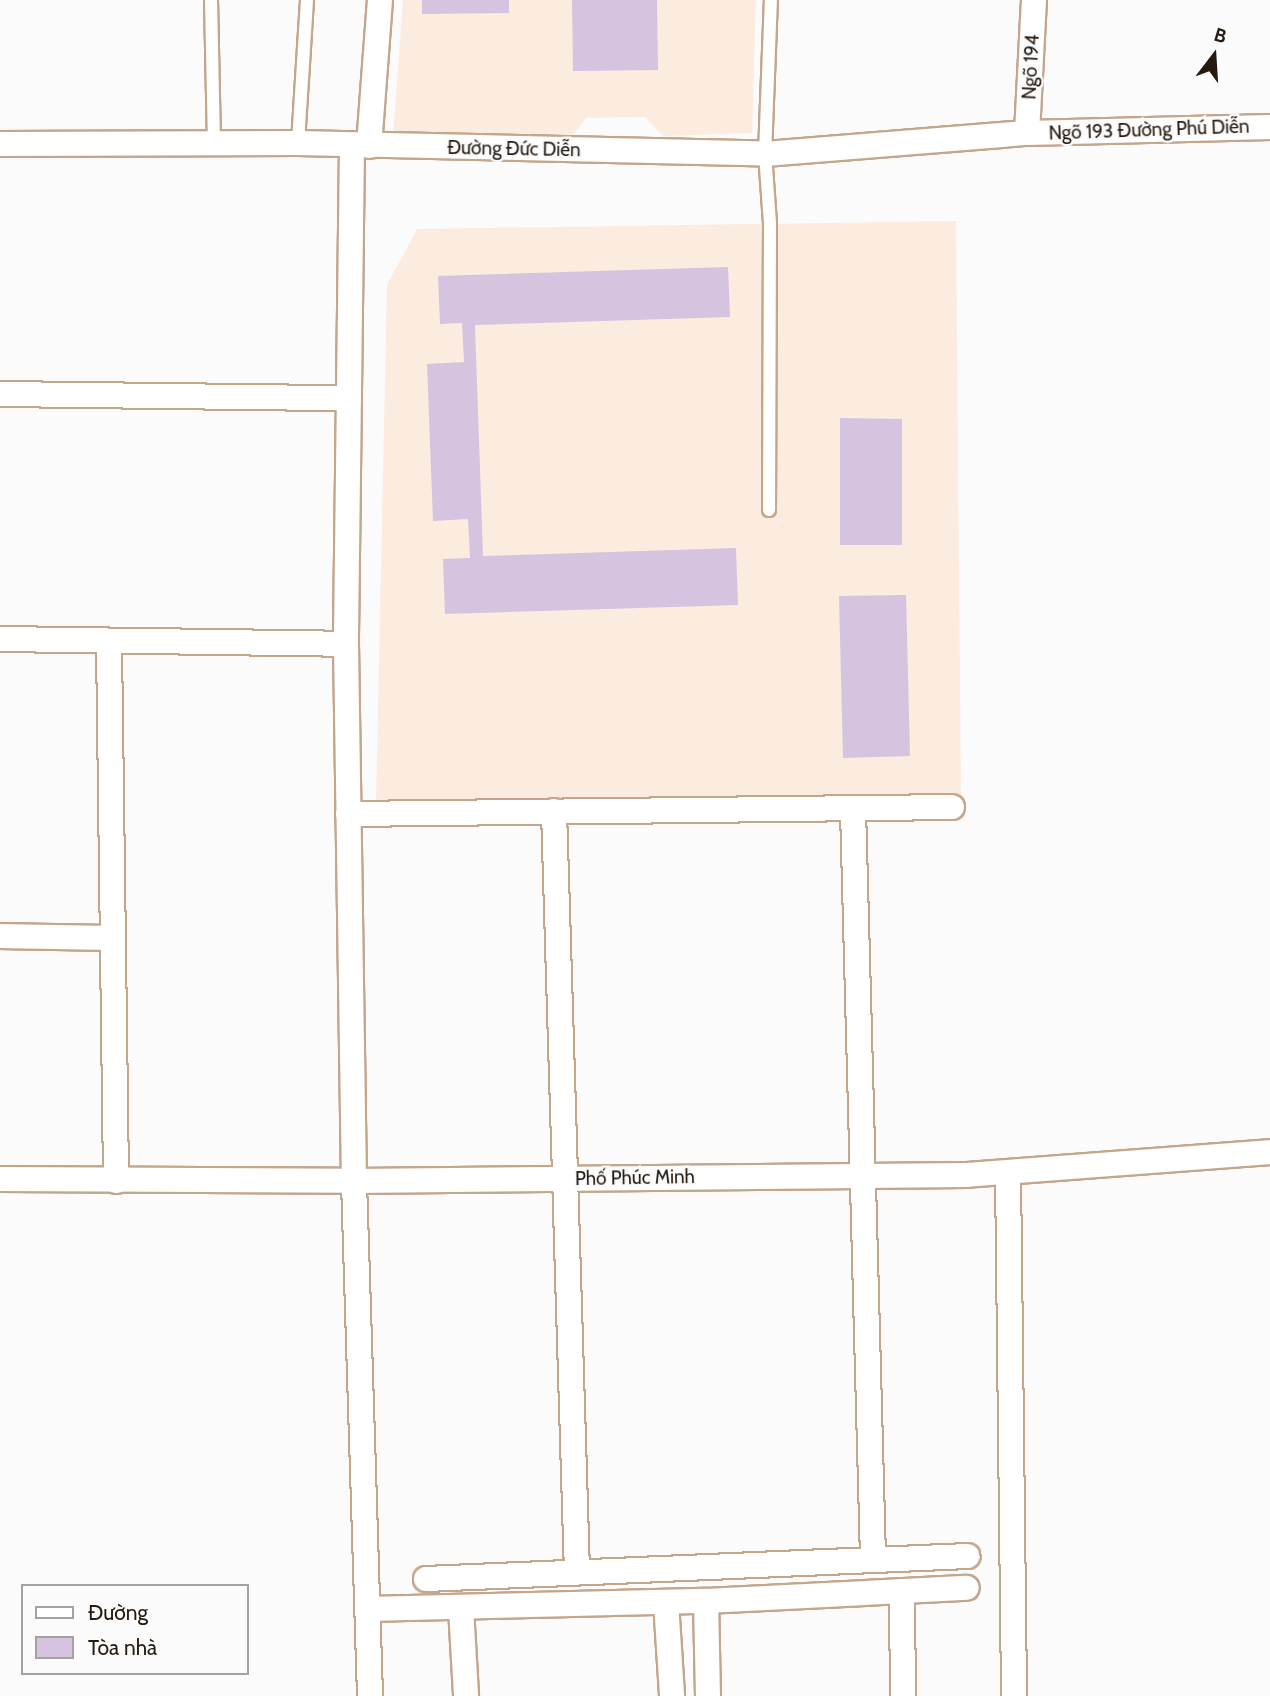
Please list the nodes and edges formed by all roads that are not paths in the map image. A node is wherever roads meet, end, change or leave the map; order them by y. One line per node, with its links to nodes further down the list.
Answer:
1 (211, 0): 8 (lane)
2 (307, 0): 9 (lane)
3 (380, 0): 11 (street)
4 (771, 0): 12 (lane)
5 (1034, 0): 7 (street, Ngõ 194)
6 (1270, 127): 7 (street, Ngõ 193 Đường Phú Diễn)
7 (1027, 133): 12 (street, Đường Đức Diễn)
8 (214, 143): 9 (street, Đường Đức Diễn); 10 (street, Đường Đức Diễn)
9 (298, 143): 11 (street, Đường Đức Diễn)
10 (0, 144)
11 (361, 145): 12 (street, Đường Đức Diễn); 14 (street)
12 (765, 155): 15 (lane)
13 (0, 394): 14 (street)
14 (349, 398): 18 (street)
15 (769, 510)
16 (0, 639): 17 (street)
17 (109, 643): 18 (street); 24 (street)
18 (345, 644): 22 (street)
19 (952, 807): 20 (street)
20 (853, 809): 21 (street); 27 (street)
21 (554, 811): 22 (street); 29 (street)
22 (348, 814): 31 (street)
23 (0, 936): 24 (street)
24 (113, 938): 30 (street)
25 (1270, 1152): 26 (street, Phố Phúc Minh)
26 (1008, 1172): 27 (street, Phố Phúc Minh); 47 (street)
27 (866, 1176): 29 (street, Phố Phúc Minh); 33 (street)
28 (0, 1179): 30 (street, Phố Phúc Minh)
29 (563, 1179): 31 (street, Phố Phúc Minh); 34 (street)
30 (116, 1181): 31 (street, Phố Phúc Minh)
31 (354, 1181): 41 (street)
32 (968, 1556): 33 (street)
33 (873, 1560): 34 (street)
34 (577, 1571): 35 (street)
35 (426, 1578)
36 (967, 1588): 37 (street)
37 (902, 1591): 38 (street); 46 (street)
38 (706, 1601): 39 (street); 45 (street)
39 (666, 1602): 40 (street); 44 (street)
40 (461, 1608): 41 (street); 43 (street)
41 (367, 1609): 42 (street)
42 (370, 1696)
43 (466, 1696)
44 (672, 1696)
45 (708, 1696)
46 (904, 1696)
47 (1014, 1696)

